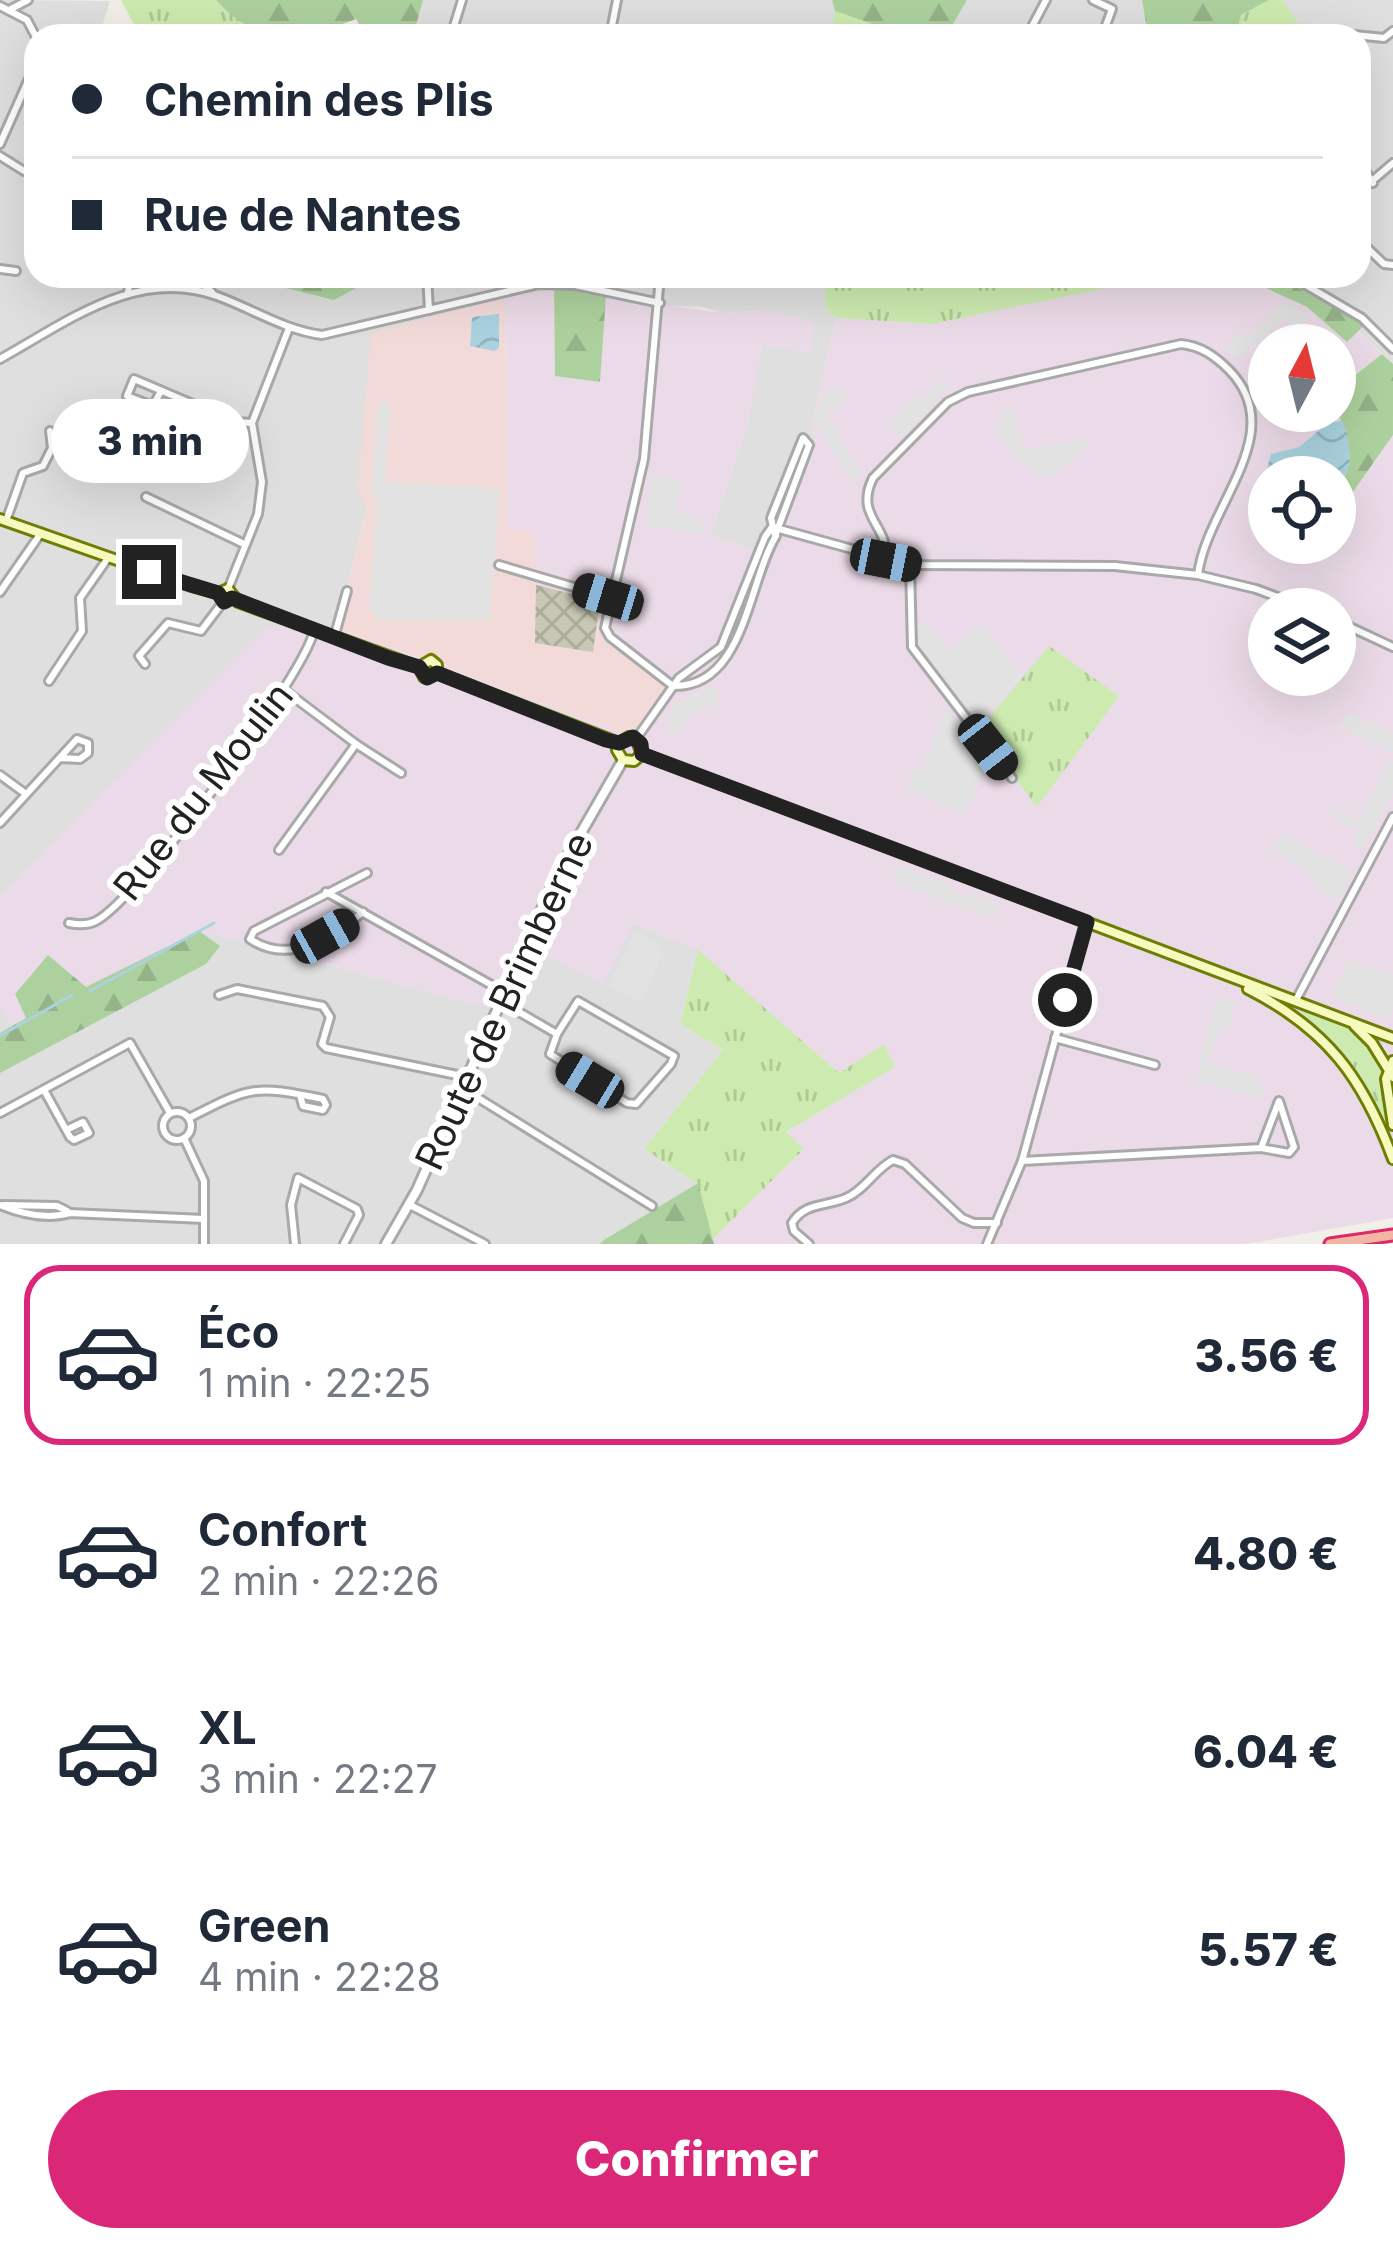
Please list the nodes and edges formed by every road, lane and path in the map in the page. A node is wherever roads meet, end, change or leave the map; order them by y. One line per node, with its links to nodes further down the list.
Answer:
1 (28, 0): 4 (street)
2 (1093, 0): 6 (street)
3 (0, 6): 4 (street)
4 (11, 9): 5 (street)
5 (29, 24)
6 (1106, 24)
7 (24, 90): 8 (street)
8 (0, 144)
9 (1392, 165): 11 (street)
10 (1371, 180): 11 (street)
11 (1373, 183)
12 (0, 269): 13 (street)
13 (16, 271)
14 (129, 288): 22 (street)
15 (147, 288): 22 (street)
16 (182, 288): 25 (street)
17 (428, 288): 24 (street)
18 (517, 288): 24 (street)
19 (586, 288): 23 (street)
20 (660, 288): 23 (street)
21 (1311, 288): 26 (street)
22 (128, 293): 27 (street)
23 (660, 303): 45 (street)
24 (429, 310): 25 (street)
25 (289, 328): 29 (street)
26 (1393, 349)
27 (0, 359)
28 (161, 391): 28 (street); 29 (street)
29 (252, 423): 35 (street)
30 (50, 431): 32 (street)
31 (146, 497): 35 (street)
32 (3, 520): 34 (main road)
33 (773, 532): 33 (street); 37 (street); 50 (street); 52 (street)
34 (40, 533): 36 (main road); 43 (street)
35 (244, 544): 44 (street)
36 (108, 558): 44 (main road); 53 (street)
37 (886, 560): 39 (street); 40 (street)
38 (499, 565): 45 (street)
39 (910, 565): 40 (street); 64 (street)
40 (1198, 575): 41 (street)
41 (1252, 588)
42 (347, 591): 48 (street)
43 (0, 592)
44 (226, 596): 46 (main road); 51 (street)
45 (611, 598): 54 (street)
46 (314, 630): 48 (main road); 55 (street, Rue du Moulin)
47 (1356, 630): 49 (street)
48 (334, 638): 57 (main road)
49 (1393, 647)
50 (702, 661): 52 (street); 54 (street)
51 (145, 664)
52 (710, 672): 54 (street)
53 (49, 681)
54 (673, 686): 56 (street)
55 (284, 689): 58 (street); 73 (street, Rue du Moulin)
56 (636, 739): 57 (main road); 59 (main road)
57 (619, 743): 61 (main road)
58 (356, 744): 62 (street); 68 (street)
59 (642, 754): 61 (main road); 72 (main road)
60 (60, 758): 60 (street); 65 (street)
61 (623, 760): 76 (street, Route de Brimberne)
62 (401, 773)
63 (0, 775): 65 (street)
64 (1012, 778)
65 (26, 794): 67 (street)
66 (1393, 817): 77 (street)
67 (0, 823)
68 (279, 850)
69 (367, 873): 70 (street)
70 (326, 892): 71 (street); 71 (street)
71 (362, 912): 76 (street)
72 (1087, 922): 74 (main road); 81 (street)
73 (69, 923)
74 (1209, 969): 77 (main road); 78 (main road)
75 (219, 995): 85 (street)
76 (502, 996): 80 (street); 85 (street, Route de Brimberne)
77 (1296, 1000): 78 (street); 79 (main road)
78 (1290, 1016): 97 (main road)
79 (1350, 1021): 82 (main road); 83 (main road)
80 (557, 1034): 80 (street)
81 (1055, 1038): 84 (street); 98 (street)
82 (1393, 1038)
83 (1391, 1063): 86 (main road); 93 (main road)
84 (1155, 1065)
85 (467, 1077): 87 (street, Route de Brimberne)
86 (1393, 1077)
87 (462, 1088): 99 (street, Route de Brimberne); 101 (street)
88 (44, 1090): 90 (street); 91 (street); 94 (street)
89 (300, 1094): 92 (street)
90 (170, 1113): 92 (street); 95 (street)
91 (0, 1114)
92 (189, 1118): 95 (street)
93 (1393, 1125)
94 (66, 1130)
95 (184, 1138): 102 (street)
96 (1261, 1148): 96 (street); 98 (street)
97 (1393, 1159)
98 (1022, 1161): 103 (street)
99 (408, 1204): 108 (street, Route de Brimberne); 109 (street)
100 (0, 1206): 102 (street)
101 (652, 1206)
102 (204, 1219): 105 (street)
103 (997, 1222): 110 (street); 111 (street)
104 (1393, 1232): 112 (highway)
105 (203, 1244)
106 (295, 1244): 107 (street)
107 (344, 1244)
108 (386, 1244)
109 (485, 1244)
110 (808, 1244)
111 (987, 1244)
112 (1330, 1244)

